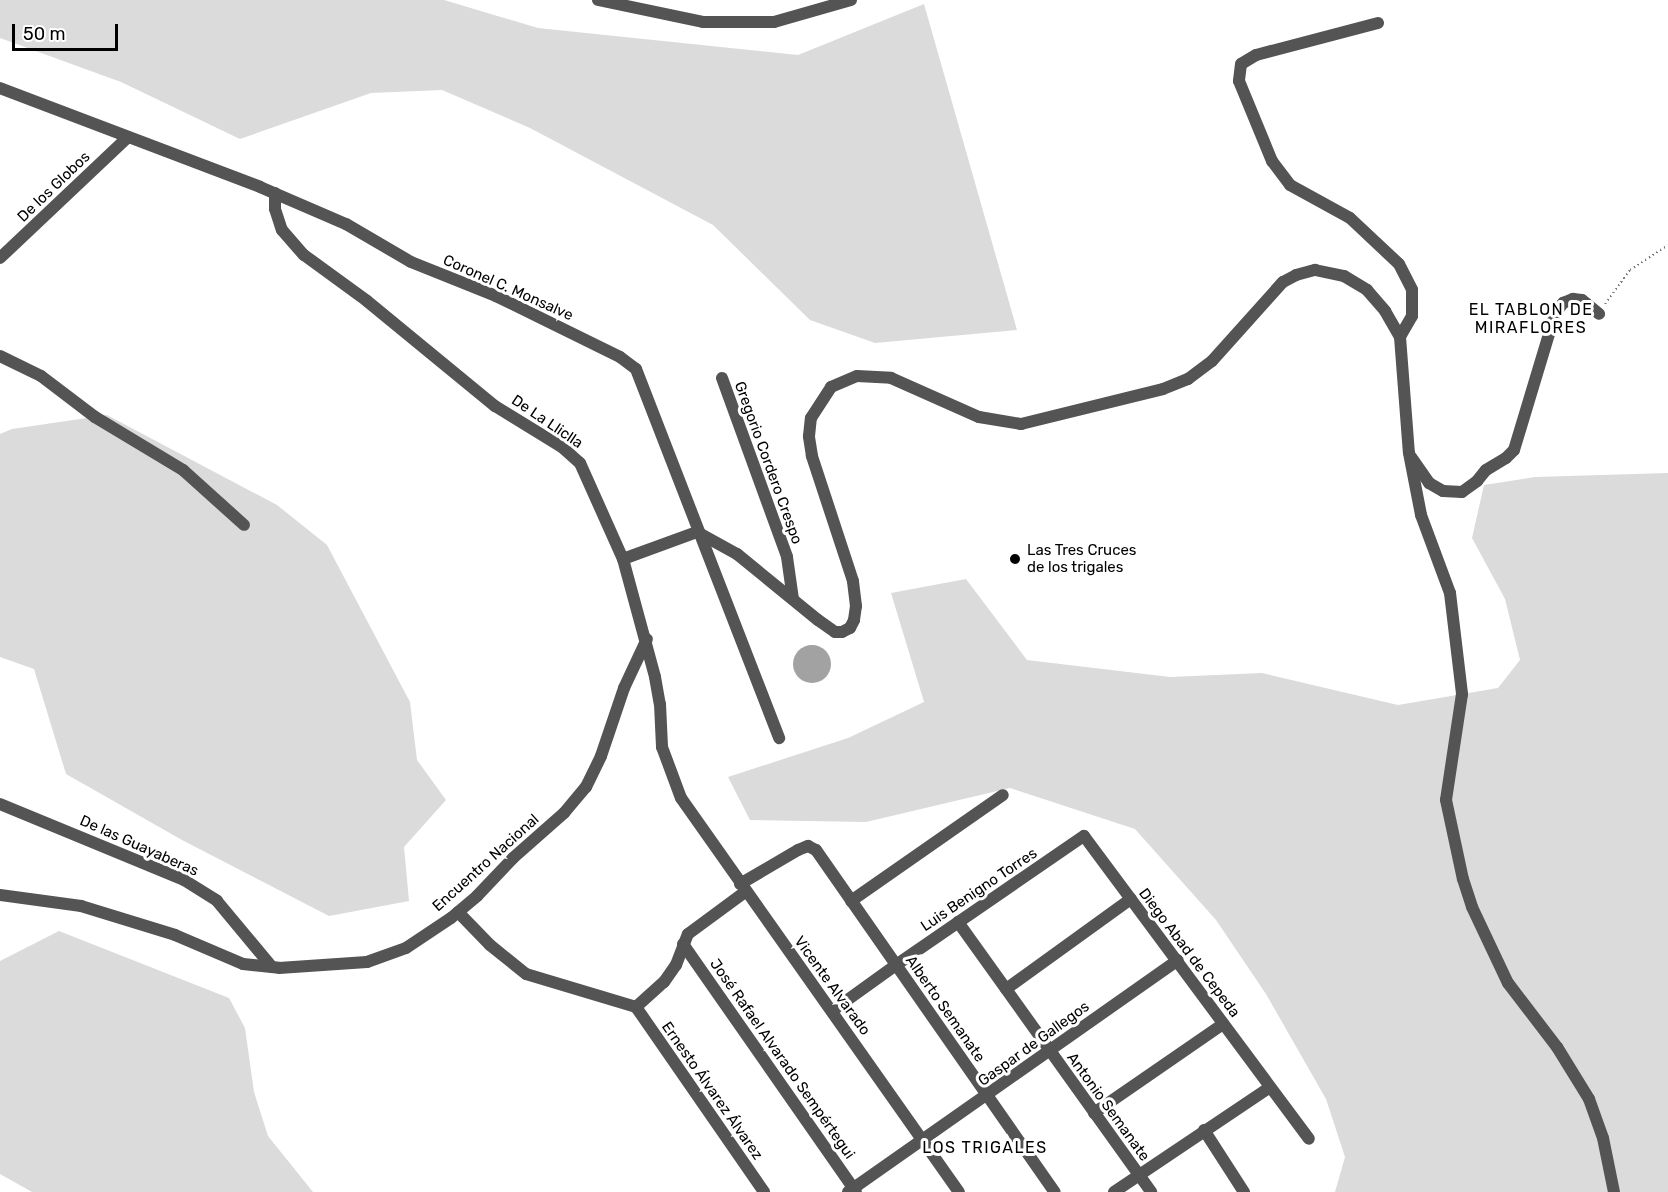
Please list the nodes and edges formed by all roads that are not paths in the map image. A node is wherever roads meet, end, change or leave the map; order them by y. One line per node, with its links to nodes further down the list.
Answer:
1 (598, 0): 2 (street)
2 (851, 0)
3 (1378, 23): 9 (street)
4 (0, 88): 5 (street, Coronel C. Monsalve)
5 (128, 137): 6 (street, Coronel C. Monsalve); 7 (street, De los Globos)
6 (275, 194): 14 (street, Coronel C. Monsalve); 16 (street, De La Lliclla)
7 (0, 258)
8 (1599, 314): 12 (street)
9 (1400, 337): 12 (street); 18 (street)
10 (0, 356): 13 (street)
11 (722, 378): 15 (street, Gregorio Cordero Crespo)
12 (1409, 453): 54 (street)
13 (244, 525)
14 (698, 532): 16 (street); 17 (street); 20 (street, Coronel C. Monsalve)
15 (787, 557): 17 (street, Gregorio Cordero Crespo); 18 (street, Gregorio Cordero Crespo)
16 (623, 559): 19 (street, De La Lliclla)
17 (761, 572): 18 (street)
18 (793, 599)
19 (647, 639): 22 (street, De La Lliclla); 29 (street, Encuentro Nacional)
20 (779, 738)
21 (1003, 795): 28 (street)
22 (681, 798): 25 (street, Vicente Alvarado)
23 (0, 804): 34 (street, De las Guayaberas)
24 (1084, 836): 27 (street, Diego Abad de Cepeda); 30 (street, Luis Benigno Torres)
25 (742, 888): 28 (street, Alberto Semanate); 31 (street); 37 (street, Vicente Alvarado)
26 (0, 895): 34 (street, Encuentro Nacional)
27 (1131, 899): 32 (street, Diego Abad de Cepeda); 35 (street)
28 (851, 901): 33 (street, Alberto Semanate)
29 (458, 912): 34 (street, Encuentro Nacional); 36 (street)
30 (957, 922): 33 (street, Luis Benigno Torres); 35 (street, Antonio Semanate)
31 (683, 944): 36 (street); 47 (street, José Rafael Alvarado Sempértegui)
32 (1178, 960): 38 (street, Diego Abad de Cepeda); 39 (street, Gaspar de Gallegos)
33 (896, 965): 37 (street, Luis Benigno Torres); 41 (street, Alberto Semanate)
34 (272, 967)
35 (1006, 989): 39 (street, Antonio Semanate)
36 (636, 1007): 48 (street, Ernesto Álvarez Álvarez)
37 (832, 1011): 44 (street, Vicente Alvarado)
38 (1223, 1024): 40 (street, Diego Abad de Cepeda); 42 (street)
39 (1049, 1050): 41 (street, Gaspar de Gallegos); 42 (street, Antonio Semanate)
40 (1270, 1087): 43 (street); 45 (street, Diego Abad de Cepeda)
41 (986, 1097): 44 (street, Gaspar de Gallegos); 50 (street, Alberto Semanate)
42 (1094, 1113): 46 (street, Antonio Semanate)
43 (1204, 1130): 46 (street); 53 (street)
44 (923, 1139): 47 (street, Gaspar de Gallegos); 49 (street, Vicente Alvarado)
45 (1309, 1139)
46 (1139, 1174): 51 (street); 52 (street, Antonio Semanate)
47 (852, 1191)
48 (764, 1192)
49 (959, 1192)
50 (1055, 1192)
51 (1114, 1192)
52 (1151, 1192)
53 (1244, 1192)
54 (1614, 1192)

